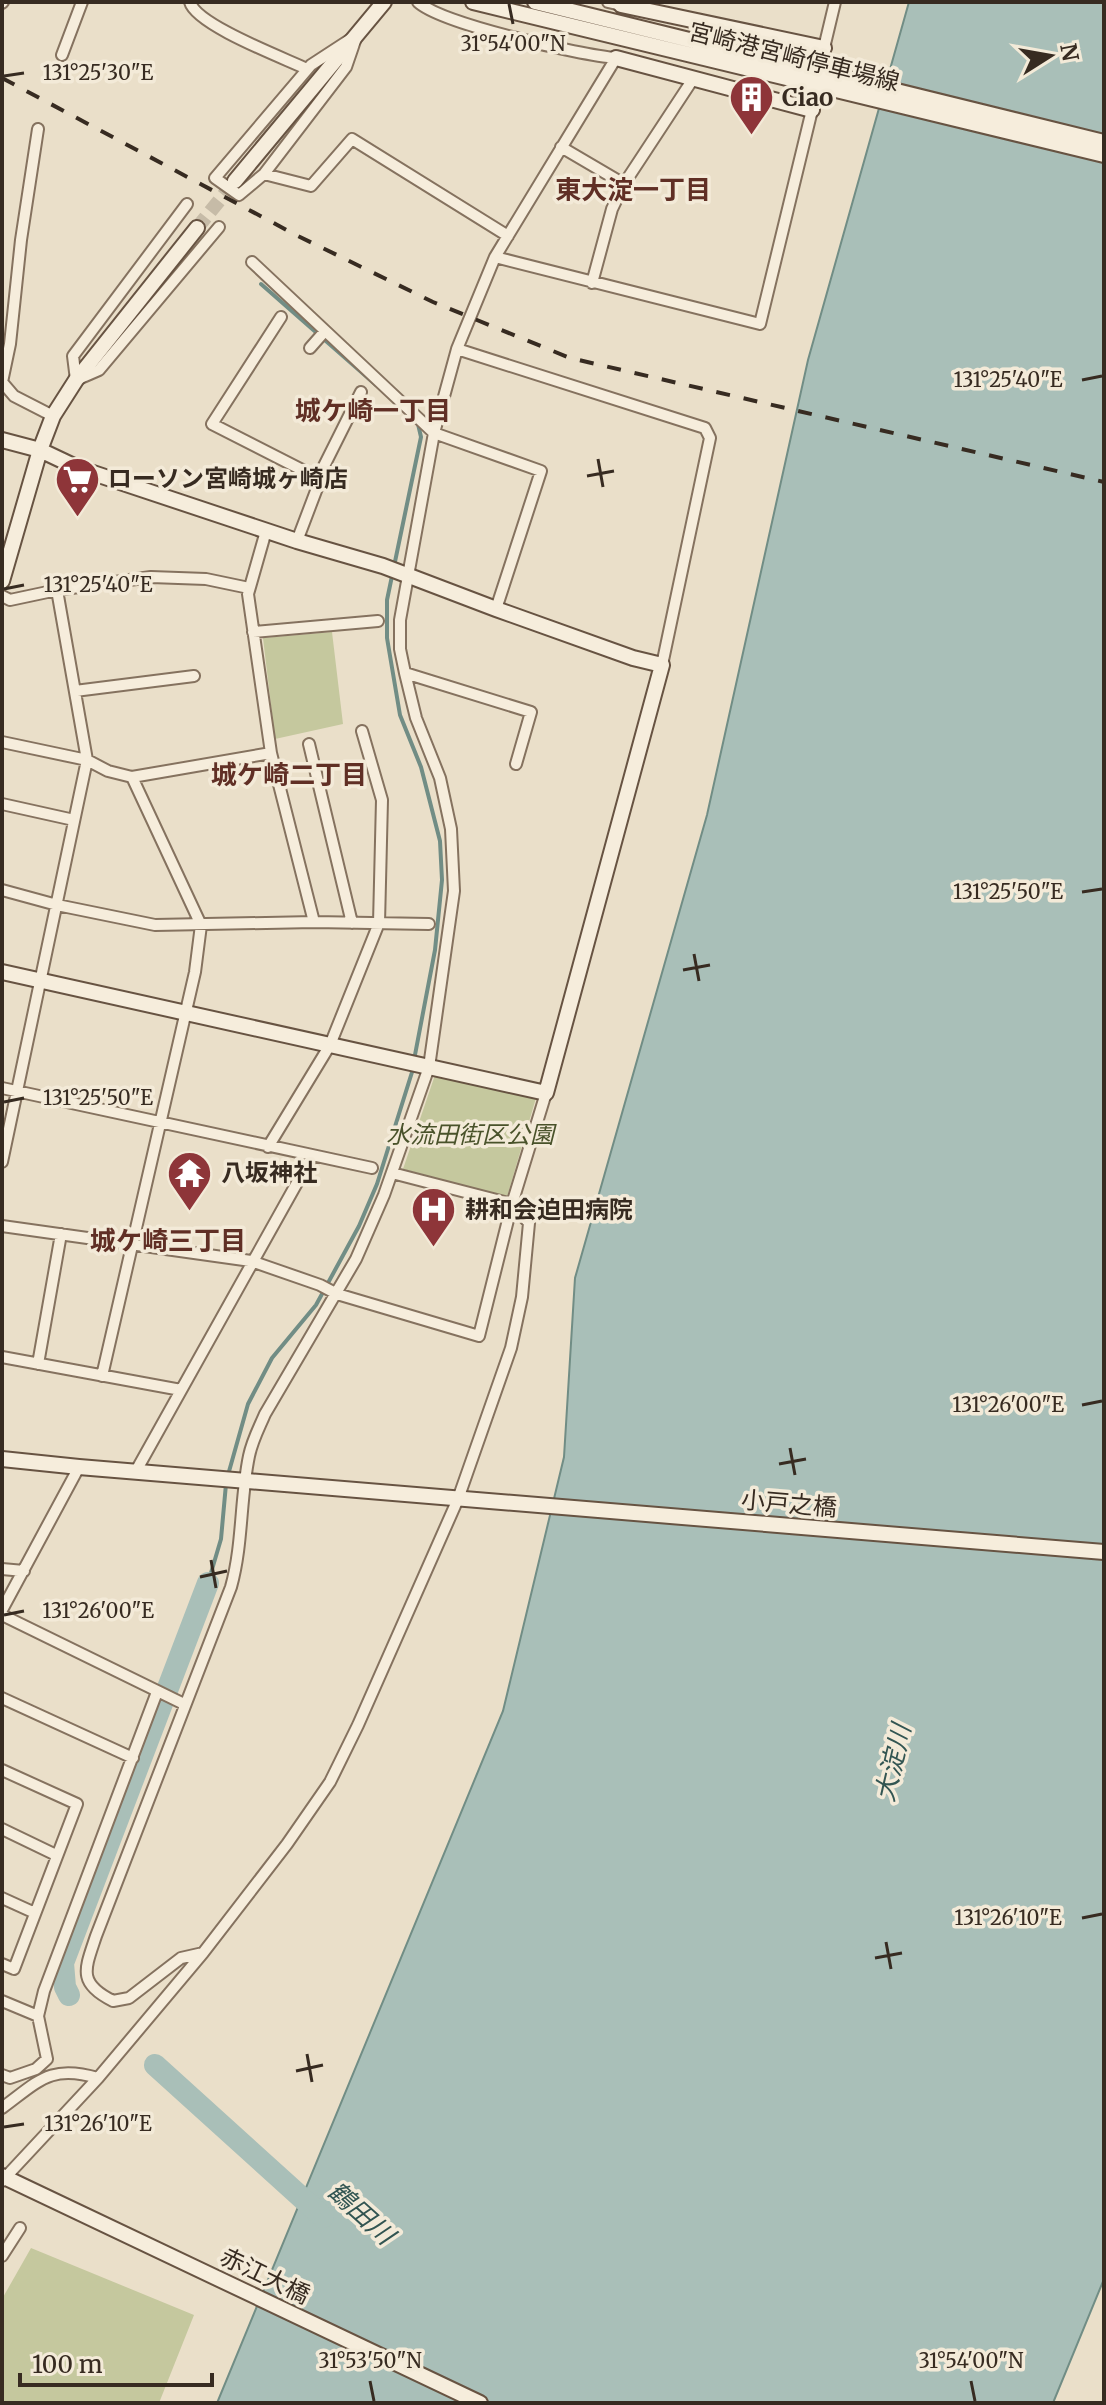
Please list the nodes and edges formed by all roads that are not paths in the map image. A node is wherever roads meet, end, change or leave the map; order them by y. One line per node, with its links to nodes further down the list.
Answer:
1 (82, 2): 11 (street)
2 (190, 2): 13 (street)
3 (384, 2): 9 (street)
4 (418, 2): 12 (street)
5 (473, 2): 15 (street, 宮崎港宮崎停車場線)
6 (535, 2): 15 (street, 宮崎港宮崎停車場線)
7 (835, 2): 10 (street)
8 (617, 3): 10 (street)
9 (357, 35): 13 (street); 21 (street); 22 (street)
10 (824, 48)
11 (62, 55)
12 (616, 58): 14 (street); 19 (street)
13 (307, 69): 21 (street)
14 (693, 79): 16 (street); 23 (street)
15 (849, 86): 18 (street, 宮崎港宮崎停車場線); 20 (street, 宮崎港宮崎停車場線)
16 (812, 110): 30 (street)
17 (38, 129): 37 (street)
18 (1104, 142)
19 (561, 147): 23 (street); 27 (street)
20 (1104, 155)
21 (264, 174): 27 (street)
22 (235, 181)
23 (624, 184): 30 (street)
24 (187, 204): 35 (street)
25 (219, 227): 35 (street)
26 (197, 228): 35 (street)
27 (508, 236): 28 (street)
28 (495, 257): 30 (street); 34 (street)
29 (252, 262): 32 (street)
30 (592, 283)
31 (281, 317): 41 (street)
32 (325, 331): 33 (street); 38 (street)
33 (310, 348)
34 (457, 349): 38 (street); 52 (street)
35 (76, 380): 37 (street)
36 (361, 392): 41 (street)
37 (53, 416): 40 (street)
38 (434, 433): 44 (street); 49 (street)
39 (2, 440): 40 (street)
40 (40, 450): 42 (street); 45 (street)
41 (318, 478): 43 (street)
42 (266, 531): 43 (street); 46 (street)
43 (297, 541): 44 (street)
44 (407, 577): 49 (street); 53 (street)
45 (2, 581)
46 (249, 588): 47 (street); 51 (street)
47 (57, 590): 48 (street); 55 (street)
48 (2, 596)
49 (496, 609): 52 (street)
50 (378, 621): 51 (street)
51 (253, 632): 59 (street)
52 (662, 665): 79 (street)
53 (405, 673): 61 (street); 76 (street)
54 (194, 676): 55 (street)
55 (75, 691): 60 (street)
56 (362, 731): 69 (street)
57 (2, 742): 60 (street)
58 (309, 744): 68 (street)
59 (271, 753): 62 (street); 67 (street)
60 (87, 760): 62 (street); 64 (street)
61 (516, 764)
62 (132, 777): 71 (street)
63 (2, 804): 64 (street)
64 (74, 820): 66 (street)
65 (2, 890): 66 (street)
66 (57, 905): 71 (street); 73 (street)
67 (314, 922): 68 (street); 71 (street)
68 (352, 923): 69 (street)
69 (379, 923): 70 (street); 75 (street)
70 (429, 924)
71 (201, 925): 74 (street)
72 (2, 972): 73 (street)
73 (39, 981): 74 (street); 78 (street)
74 (186, 1012): 75 (street); 80 (street)
75 (330, 1045): 76 (street); 81 (street)
76 (429, 1067): 79 (street); 85 (street)
77 (2, 1088): 78 (street)
78 (16, 1092): 80 (street); 83 (street)
79 (546, 1093): 86 (street)
80 (160, 1124): 81 (street); 89 (street)
81 (268, 1147): 82 (street)
82 (312, 1156): 84 (street); 90 (street)
83 (2, 1162)
84 (372, 1168)
85 (392, 1173): 86 (street); 91 (street)
86 (512, 1204): 91 (street); 100 (street)
87 (2, 1226): 88 (street)
88 (61, 1234): 89 (street); 93 (street)
89 (132, 1244): 90 (street); 94 (street)
90 (251, 1261): 91 (street); 95 (street)
91 (337, 1294): 99 (street)
92 (2, 1357): 93 (street)
93 (38, 1364): 94 (street)
94 (102, 1376): 95 (street)
95 (181, 1390): 98 (street)
96 (2, 1459): 97 (street, 小戸之橋)
97 (79, 1467): 98 (street, 小戸之橋); 103 (street)
98 (136, 1471): 99 (street, 小戸之橋)
99 (246, 1481): 100 (street, 小戸之橋); 107 (street)
100 (464, 1499): 101 (street, 小戸之橋); 114 (street)
101 (1104, 1552)
102 (2, 1569): 103 (street)
103 (24, 1571): 104 (street)
104 (2, 1612): 105 (street)
105 (157, 1692): 107 (street); 108 (street)
106 (2, 1698): 108 (street)
107 (184, 1704): 114 (street)
108 (133, 1758): 117 (street)
109 (2, 1770): 111 (street)
110 (2, 1829): 111 (street)
111 (56, 1855): 113 (street)
112 (2, 1898): 113 (street)
113 (35, 1913): 115 (street)
114 (203, 1953): 119 (street)
115 (2, 1964)
116 (2, 2001): 117 (street)
117 (38, 2016): 118 (street)
118 (2, 2075)
119 (98, 2078): 120 (street); 121 (street)
120 (2, 2108)
121 (3, 2178): 124 (street, 赤江大橋)
122 (20, 2228): 123 (street)
123 (2, 2256)
124 (480, 2403)

